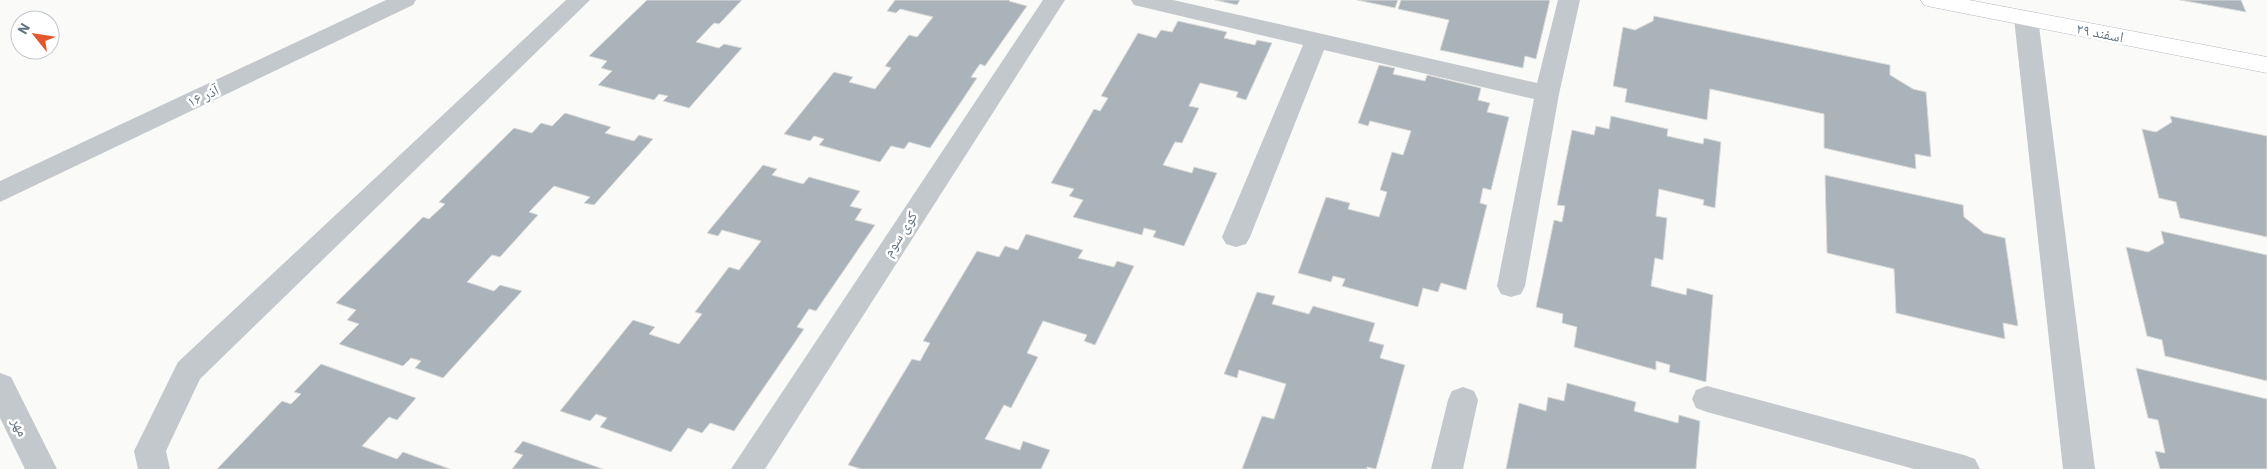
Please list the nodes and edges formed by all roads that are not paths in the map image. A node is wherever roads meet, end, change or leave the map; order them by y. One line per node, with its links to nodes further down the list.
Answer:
1 (405, 0): 11 (street, ۱۶ آذر)
2 (579, 0): 18 (street)
3 (1054, 0): 19 (street, کوی سوم)
4 (1142, 0): 8 (street)
5 (1569, 0): 10 (street)
6 (1932, 0): 7 (main road, ۲۹ اسفند)
7 (2026, 18): 9 (main road, ۲۹ اسفند); 22 (street)
8 (1316, 41): 10 (street); 12 (street)
9 (2267, 65)
10 (1547, 94): 13 (street)
11 (0, 192)
12 (1236, 237)
13 (1511, 286)
14 (0, 386): 17 (street, مهر)
15 (1707, 399): 21 (street)
16 (1463, 400): 20 (street)
17 (41, 469)
18 (154, 469)
19 (747, 469)
20 (1448, 469)
21 (1964, 469)
22 (2079, 469)

